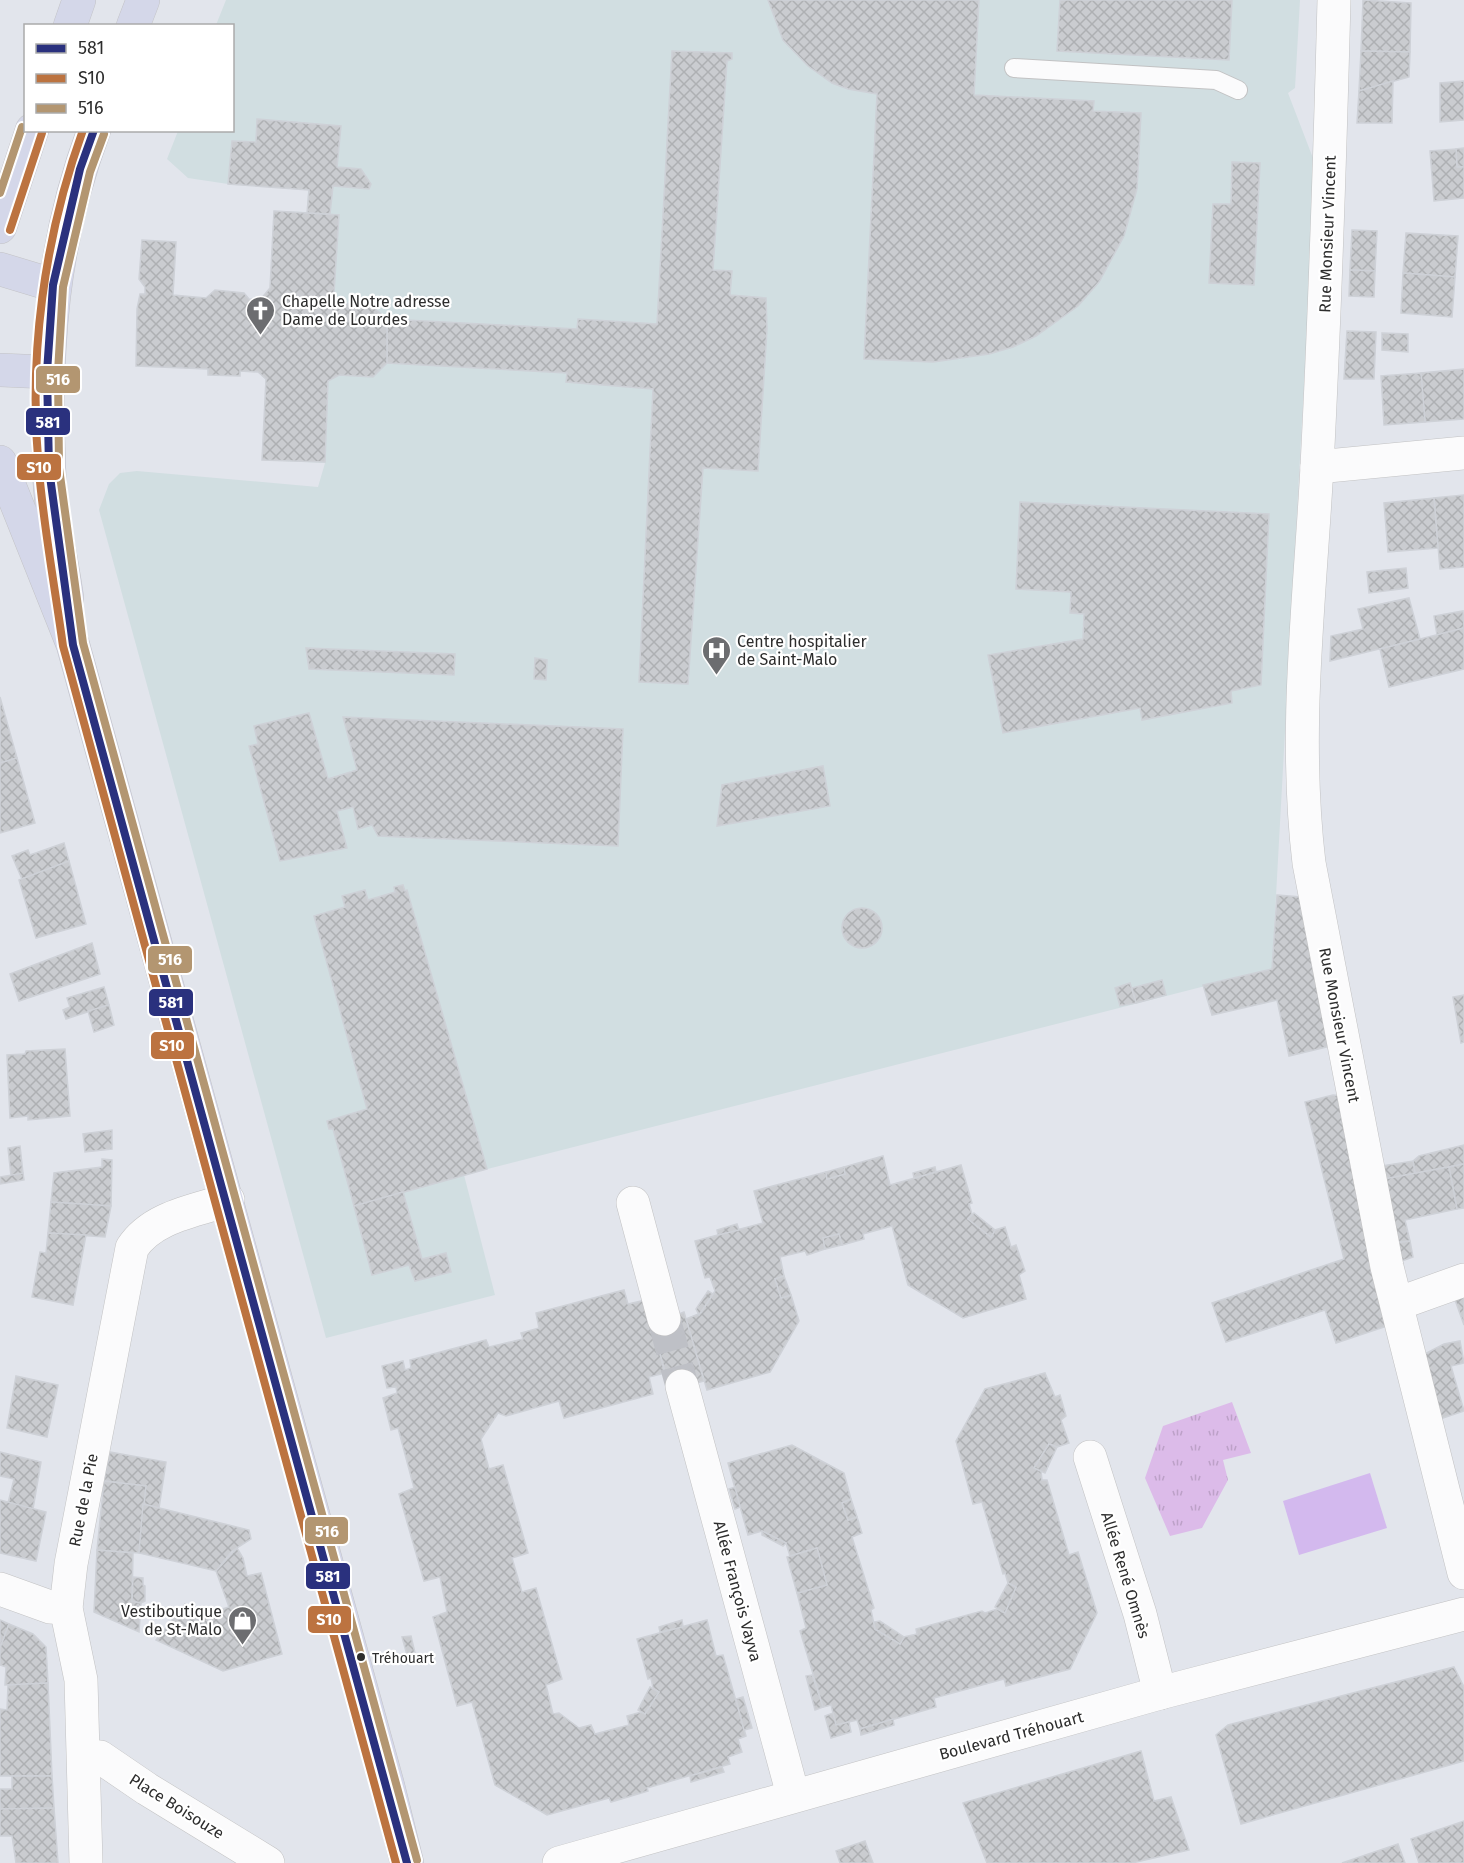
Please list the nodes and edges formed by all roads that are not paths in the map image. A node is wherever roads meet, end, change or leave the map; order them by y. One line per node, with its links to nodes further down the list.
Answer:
1 (79, 0): 4 (main road)
2 (143, 0): 5 (main road)
3 (1334, 0): 17 (street, Rue Monsieur Vincent)
4 (71, 24)
5 (135, 24)
6 (1014, 68): 7 (lane)
7 (1238, 90)
8 (31, 132): 10 (main road)
9 (93, 132): 12 (main road)
10 (1, 219)
11 (0, 269): 12 (main road)
12 (53, 285): 14 (main road)
13 (0, 370): 14 (main road)
14 (47, 372): 18 (main road)
15 (1464, 453): 17 (street)
16 (0, 462): 18 (main road)
17 (1317, 467): 22 (street, Rue Monsieur Vincent)
18 (73, 645): 19 (main road)
19 (228, 1200): 28 (street, Rue de la Pie); 35 (main road)
20 (633, 1203): 23 (street)
21 (1464, 1280): 22 (street)
22 (1397, 1304): 26 (street, Rue Monsieur Vincent)
23 (664, 1319)
24 (682, 1386): 32 (street, Allée François Vayva)
25 (1090, 1457): 30 (street, Allée René Omnès)
26 (1464, 1573)
27 (0, 1589): 28 (street)
28 (66, 1608): 31 (street, Rue de la Pie)
29 (1464, 1614): 30 (street, Boulevard Tréhouart)
30 (1160, 1693): 32 (street, Boulevard Tréhouart)
31 (84, 1756): 33 (street, Rue de la Pie); 34 (street, Place Boisouze)
32 (793, 1795): 36 (street, Boulevard Tréhouart)
33 (86, 1863)
34 (268, 1863)
35 (407, 1863)
36 (559, 1863)

